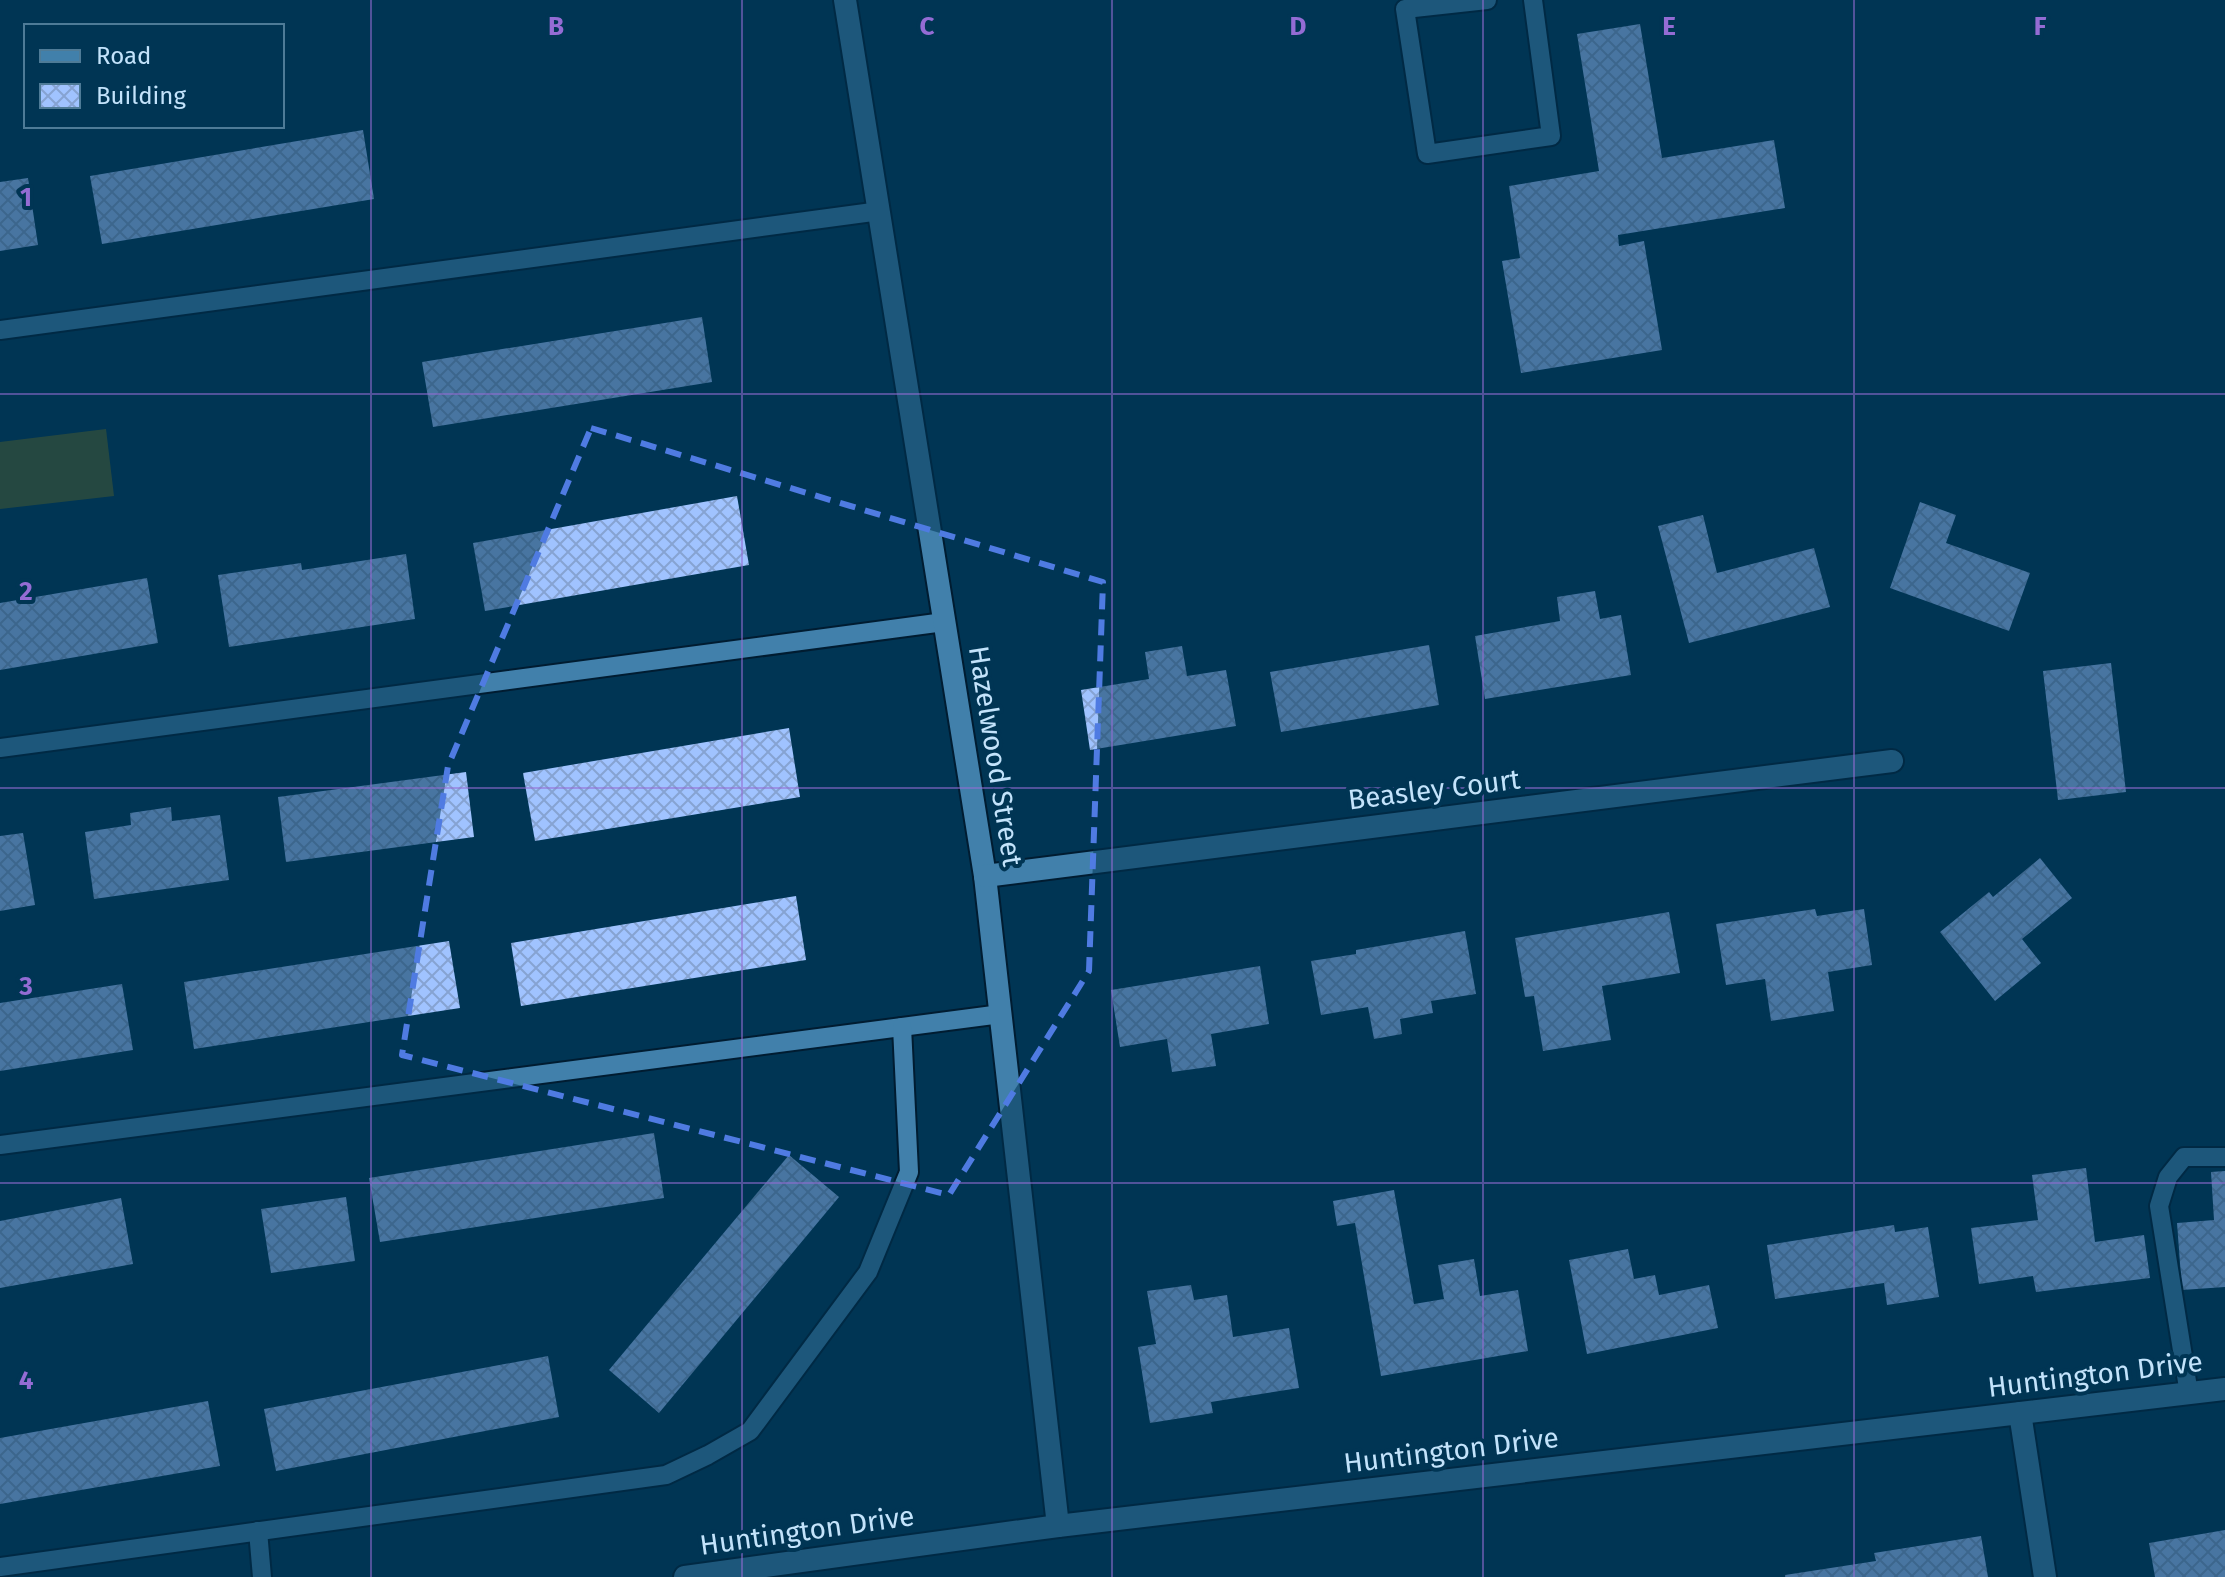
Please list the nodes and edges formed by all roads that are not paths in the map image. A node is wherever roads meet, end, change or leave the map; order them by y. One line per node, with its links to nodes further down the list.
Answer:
1 (845, 0): 4 (street, Hazelwood Street)
2 (1487, 0): 3 (lane)
3 (1533, 0)
4 (880, 211): 5 (lane); 6 (street, Hazelwood Street)
5 (0, 330)
6 (944, 622): 7 (lane); 9 (street, Hazelwood Street)
7 (0, 748)
8 (1892, 761): 9 (street, Beasley Court)
9 (985, 876): 10 (street, Hazelwood Street)
10 (1001, 1014): 11 (lane); 17 (street, Hazelwood Street)
11 (902, 1027): 12 (lane); 18 (lane)
12 (0, 1145)
13 (2225, 1157): 15 (lane)
14 (2225, 1389): 15 (street, Huntington Drive)
15 (2189, 1394): 16 (street, Huntington Drive)
16 (2020, 1413): 17 (street, Huntington Drive); 22 (street)
17 (1058, 1526): 21 (street, Huntington Drive)
18 (258, 1531): 19 (lane); 20 (lane)
19 (0, 1567)
20 (262, 1577)
21 (685, 1577)
22 (2045, 1577)

